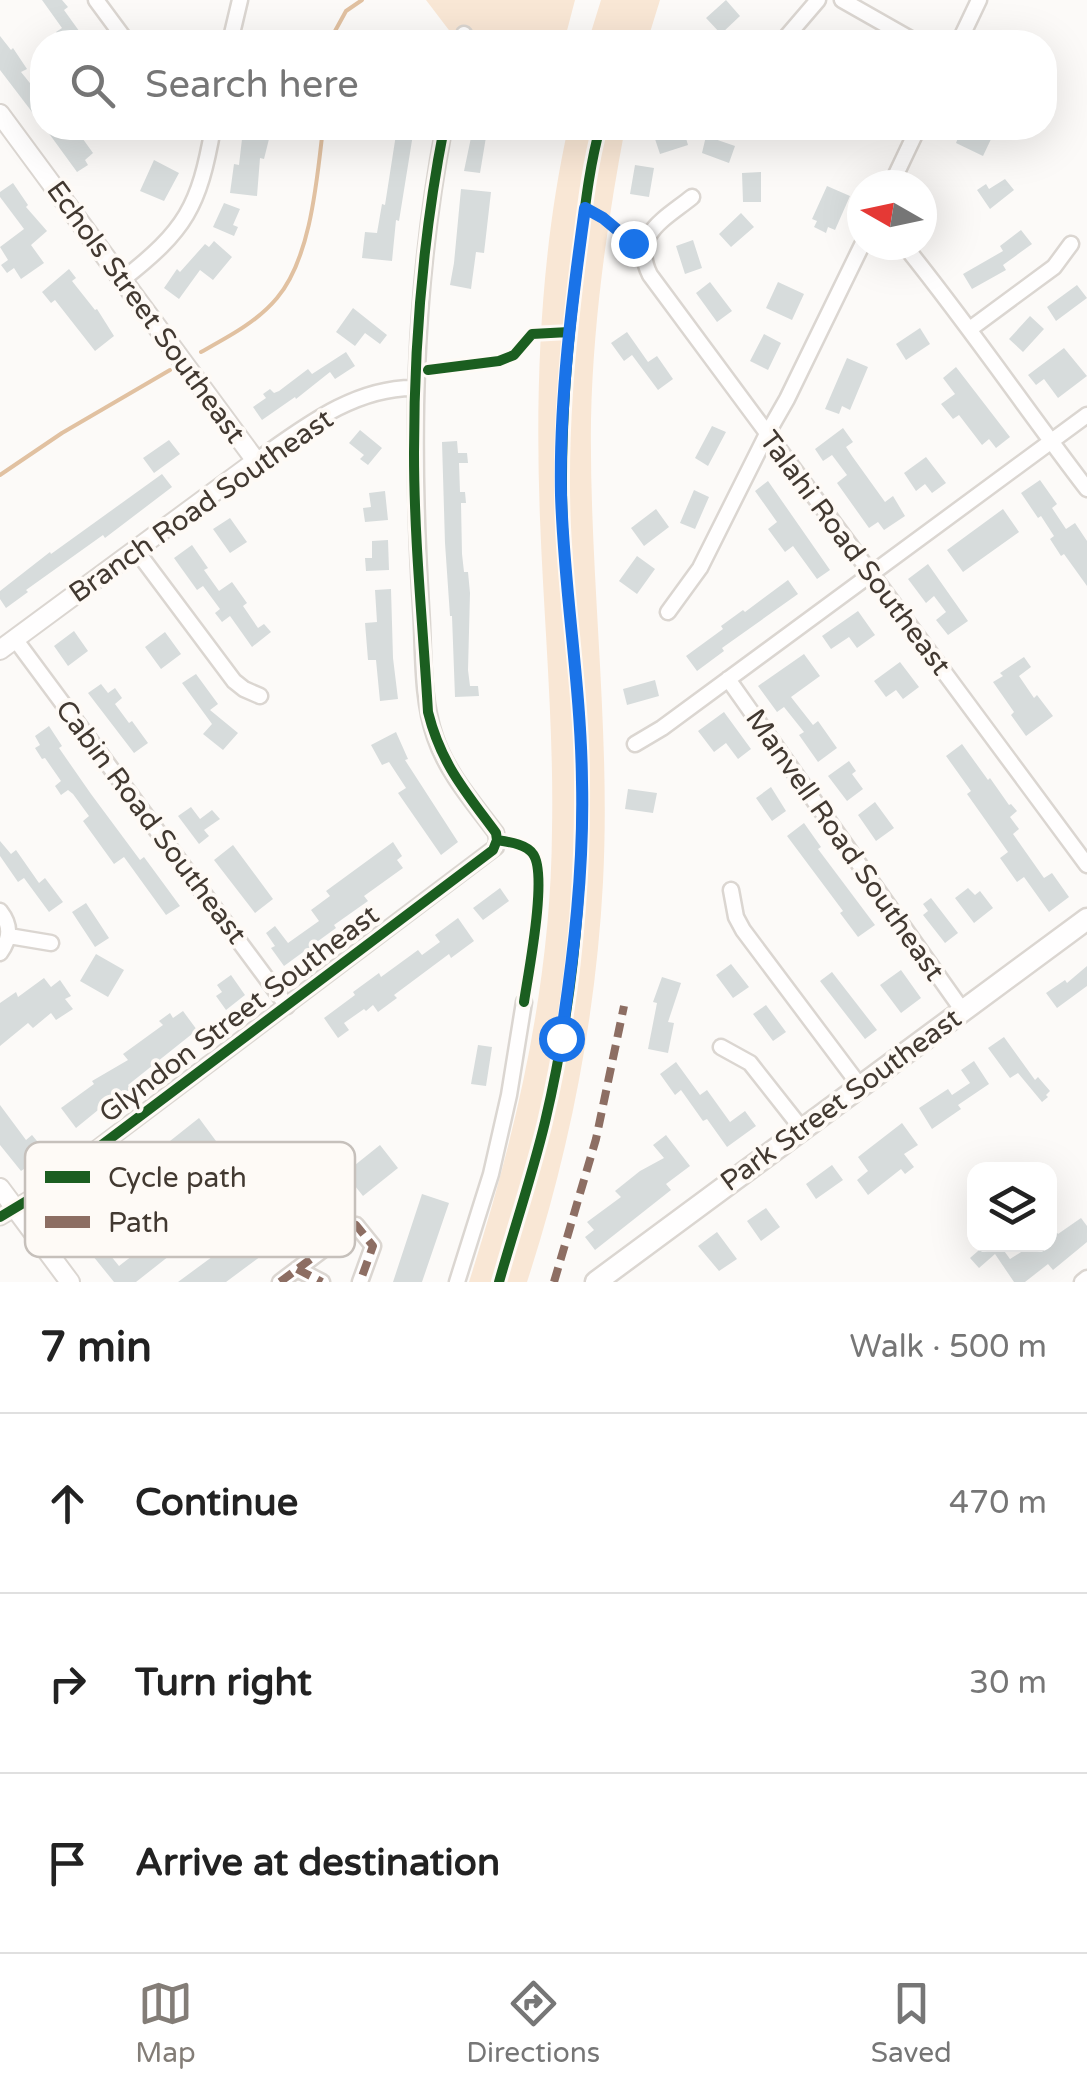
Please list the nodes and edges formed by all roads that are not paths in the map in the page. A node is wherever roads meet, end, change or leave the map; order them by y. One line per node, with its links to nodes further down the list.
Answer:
1 (96, 0): 6 (street)
2 (240, 0): 7 (street)
3 (818, 0): 8 (street)
4 (842, 0): 9 (street)
5 (979, 0): 10 (street)
6 (118, 30)
7 (233, 30)
8 (792, 30)
9 (895, 30)
10 (965, 30)
11 (0, 114): 20 (street, Echols Street Southeast)
12 (211, 140): 20 (street)
13 (442, 140): 22 (street)
14 (912, 140): 15 (street)
15 (898, 170)
16 (692, 197): 24 (street, Talahi Road Southeast)
17 (1071, 244): 21 (street)
18 (855, 260): 24 (street)
19 (916, 260): 21 (street)
20 (122, 280): 26 (street, Echols Street Southeast)
21 (970, 329): 25 (street)
22 (415, 388): 26 (street, Branch Road Southeast); 43 (street, Glyndon Street Southeast)
23 (1087, 415): 25 (street)
24 (767, 434): 29 (street, Talahi Road Southeast); 30 (street)
25 (1051, 441): 27 (street); 29 (street)
26 (256, 461): 28 (street, Branch Road Southeast)
27 (1087, 489)
28 (136, 550): 31 (street, Branch Road Southeast); 33 (street)
29 (872, 575): 32 (street); 35 (street, Talahi Road Southeast)
30 (668, 612)
31 (8, 645): 43 (street, Cabin Road Southeast)
32 (728, 679): 34 (street); 44 (street, Manvell Road Southeast)
33 (260, 696)
34 (635, 744)
35 (1087, 865)
36 (731, 890): 46 (street)
37 (0, 911): 39 (street)
38 (1087, 919): 44 (main road, Park Street Southeast)
39 (9, 936): 40 (street); 41 (street)
40 (51, 943)
41 (0, 953)
42 (524, 1002): 60 (street)
43 (287, 1006): 48 (street, Glyndon Street Southeast)
44 (962, 1011): 46 (main road, Park Street Southeast)
45 (721, 1048): 47 (street)
46 (860, 1086): 47 (main road, Park Street Southeast)
47 (802, 1130): 61 (main road, Park Street Southeast)
48 (106, 1142)
49 (0, 1188): 50 (street)
50 (8, 1212): 52 (street)
51 (355, 1226): 59 (street)
52 (25, 1231)
53 (48, 1257): 56 (street)
54 (313, 1257): 55 (street)
55 (296, 1270): 57 (street); 58 (street)
56 (70, 1282)
57 (280, 1282)
58 (322, 1282)
59 (360, 1282)
60 (457, 1282)
61 (596, 1282)

